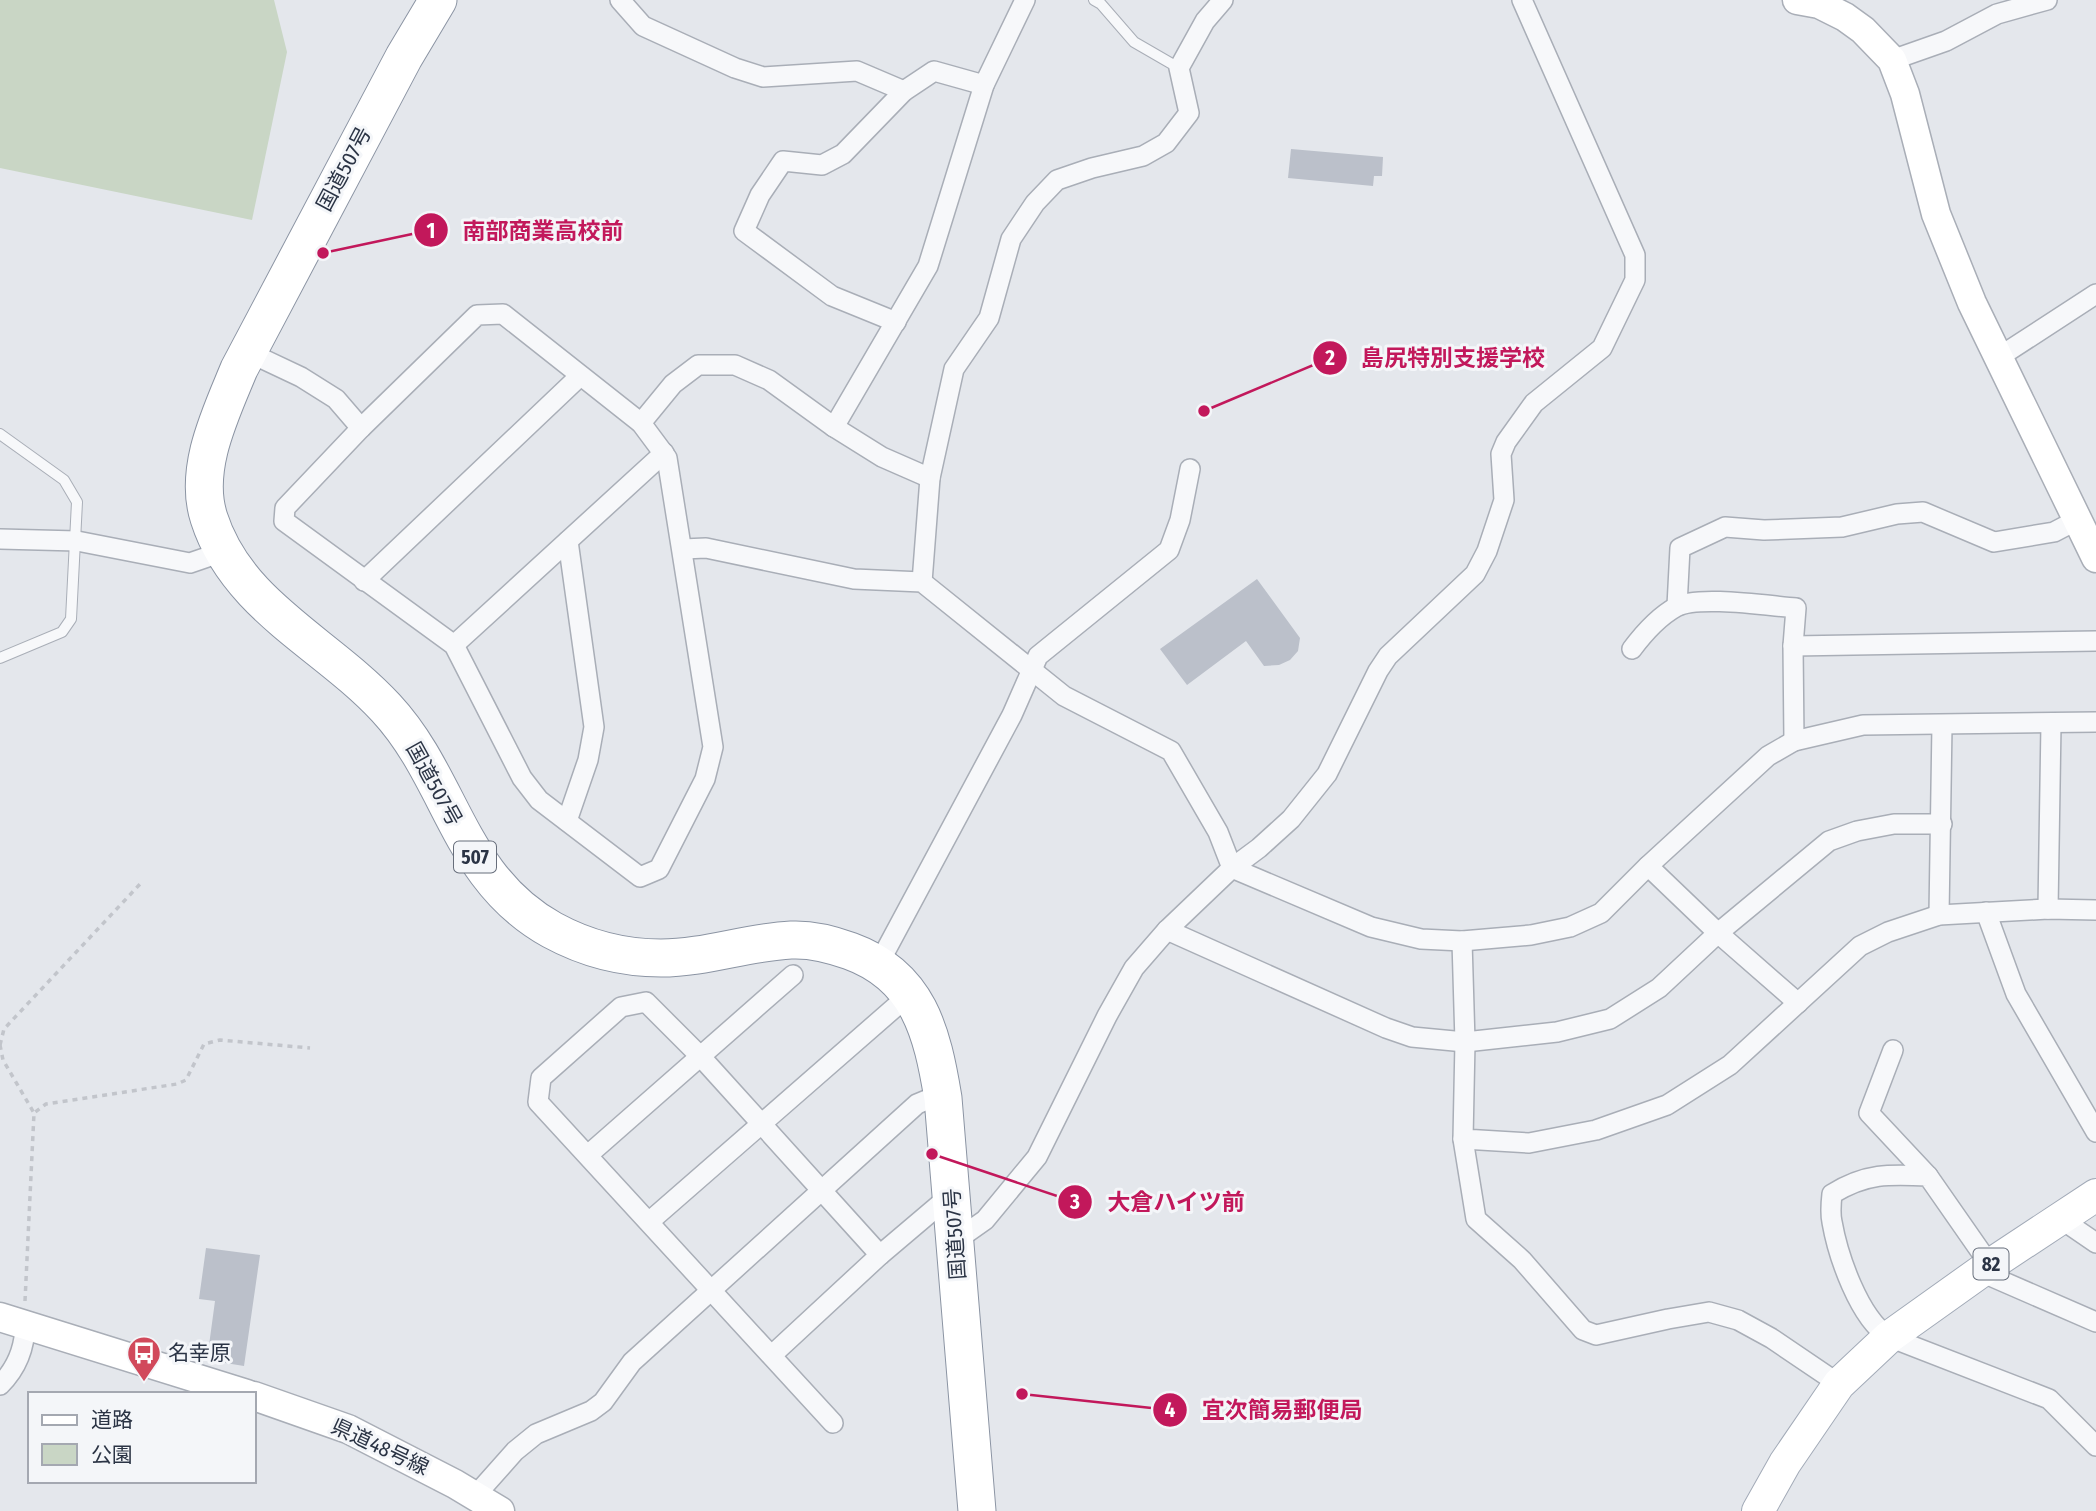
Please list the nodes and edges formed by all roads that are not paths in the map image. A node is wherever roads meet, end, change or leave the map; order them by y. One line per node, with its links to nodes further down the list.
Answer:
1 (438, 0): 15 (highway, 国道507号 / 507)
2 (620, 0): 12 (street)
3 (1025, 0): 11 (street)
4 (1094, 0): 10 (lane)
5 (1223, 0): 10 (street)
6 (1522, 0): 48 (street)
7 (1797, 0): 9 (street)
8 (2046, 0): 9 (street)
9 (1892, 60): 16 (street)
10 (1180, 68): 24 (street)
11 (984, 85): 12 (street); 14 (street)
12 (904, 91): 14 (street)
13 (2096, 294): 16 (street)
14 (896, 322): 19 (street)
15 (248, 352): 20 (street); 30 (highway, 国道507号 / 507)
16 (1999, 357): 25 (street)
17 (580, 376): 18 (street); 20 (street); 32 (street)
18 (641, 424): 19 (street); 22 (street)
19 (834, 427): 24 (street)
20 (360, 428): 32 (street)
21 (0, 434): 27 (lane)
22 (664, 453): 28 (street); 29 (street)
23 (1190, 469): 40 (street)
24 (930, 478): 33 (street)
25 (2077, 520): 31 (street); 34 (street)
26 (0, 539): 27 (street)
27 (76, 541): 30 (street); 39 (lane)
28 (568, 541): 36 (street); 45 (street)
29 (683, 549): 33 (street); 45 (street)
30 (222, 552): 56 (highway, 国道507号 / 507)
31 (2096, 558)
32 (364, 581): 36 (street)
33 (922, 582): 40 (street)
34 (1677, 606): 37 (street); 38 (street)
35 (2096, 641): 37 (street)
36 (454, 645): 45 (street)
37 (1793, 646): 44 (street)
38 (1632, 649)
39 (0, 658)
40 (1030, 670): 48 (street); 56 (street)
41 (2096, 722): 42 (street)
42 (2051, 724): 43 (street); 49 (street)
43 (1942, 725): 44 (street); 46 (street)
44 (1794, 741): 47 (street)
45 (567, 821)
46 (1942, 824): 52 (street); 54 (street)
47 (1648, 866): 54 (street); 55 (street)
48 (1232, 868): 53 (street); 55 (street)
49 (2048, 909): 50 (street); 51 (street)
50 (2096, 910)
51 (1986, 912): 52 (street); 65 (street)
52 (1939, 915): 59 (street)
53 (1167, 930): 60 (street); 74 (street)
54 (1718, 933): 59 (street); 60 (street)
55 (1462, 941): 60 (street)
56 (879, 963): 58 (highway, 国道507号 / 507)
57 (793, 975): 62 (street)
58 (909, 995): 63 (highway, 国道507号 / 507); 64 (street)
59 (1798, 1003): 66 (street)
60 (1465, 1041): 66 (street)
61 (1893, 1050): 68 (street)
62 (701, 1057): 64 (street); 67 (street); 67 (street)
63 (943, 1098): 69 (street); 71 (highway, 国道507号 / 507)
64 (760, 1124): 69 (street); 73 (street)
65 (2096, 1132)
66 (1463, 1139): 83 (street)
67 (588, 1155): 73 (street)
68 (1928, 1176): 77 (street); 81 (street)
69 (821, 1190): 76 (street); 78 (street)
70 (2096, 1195): 72 (main road, 82)
71 (952, 1199): 74 (highway, 国道507号 / 507); 76 (street)
72 (2061, 1219): 75 (street); 77 (main road, 82)
73 (649, 1222): 78 (street)
74 (955, 1236): 90 (highway, 国道507号 / 507)
75 (2096, 1243)
76 (880, 1255): 82 (street)
77 (1986, 1268): 80 (street); 81 (main road, 82)
78 (711, 1289): 82 (street); 89 (street)
79 (13, 1321): 84 (street); 85 (street)
80 (2096, 1322)
81 (1889, 1337): 83 (main road, 82); 88 (street)
82 (772, 1355): 87 (street)
83 (1839, 1384): 91 (main road, 82)
84 (0, 1385)
85 (241, 1392)
86 (256, 1397): 89 (street, 県道48号線)
87 (833, 1423)
88 (2096, 1446)
89 (487, 1506)
90 (977, 1511)
91 (1758, 1511)

